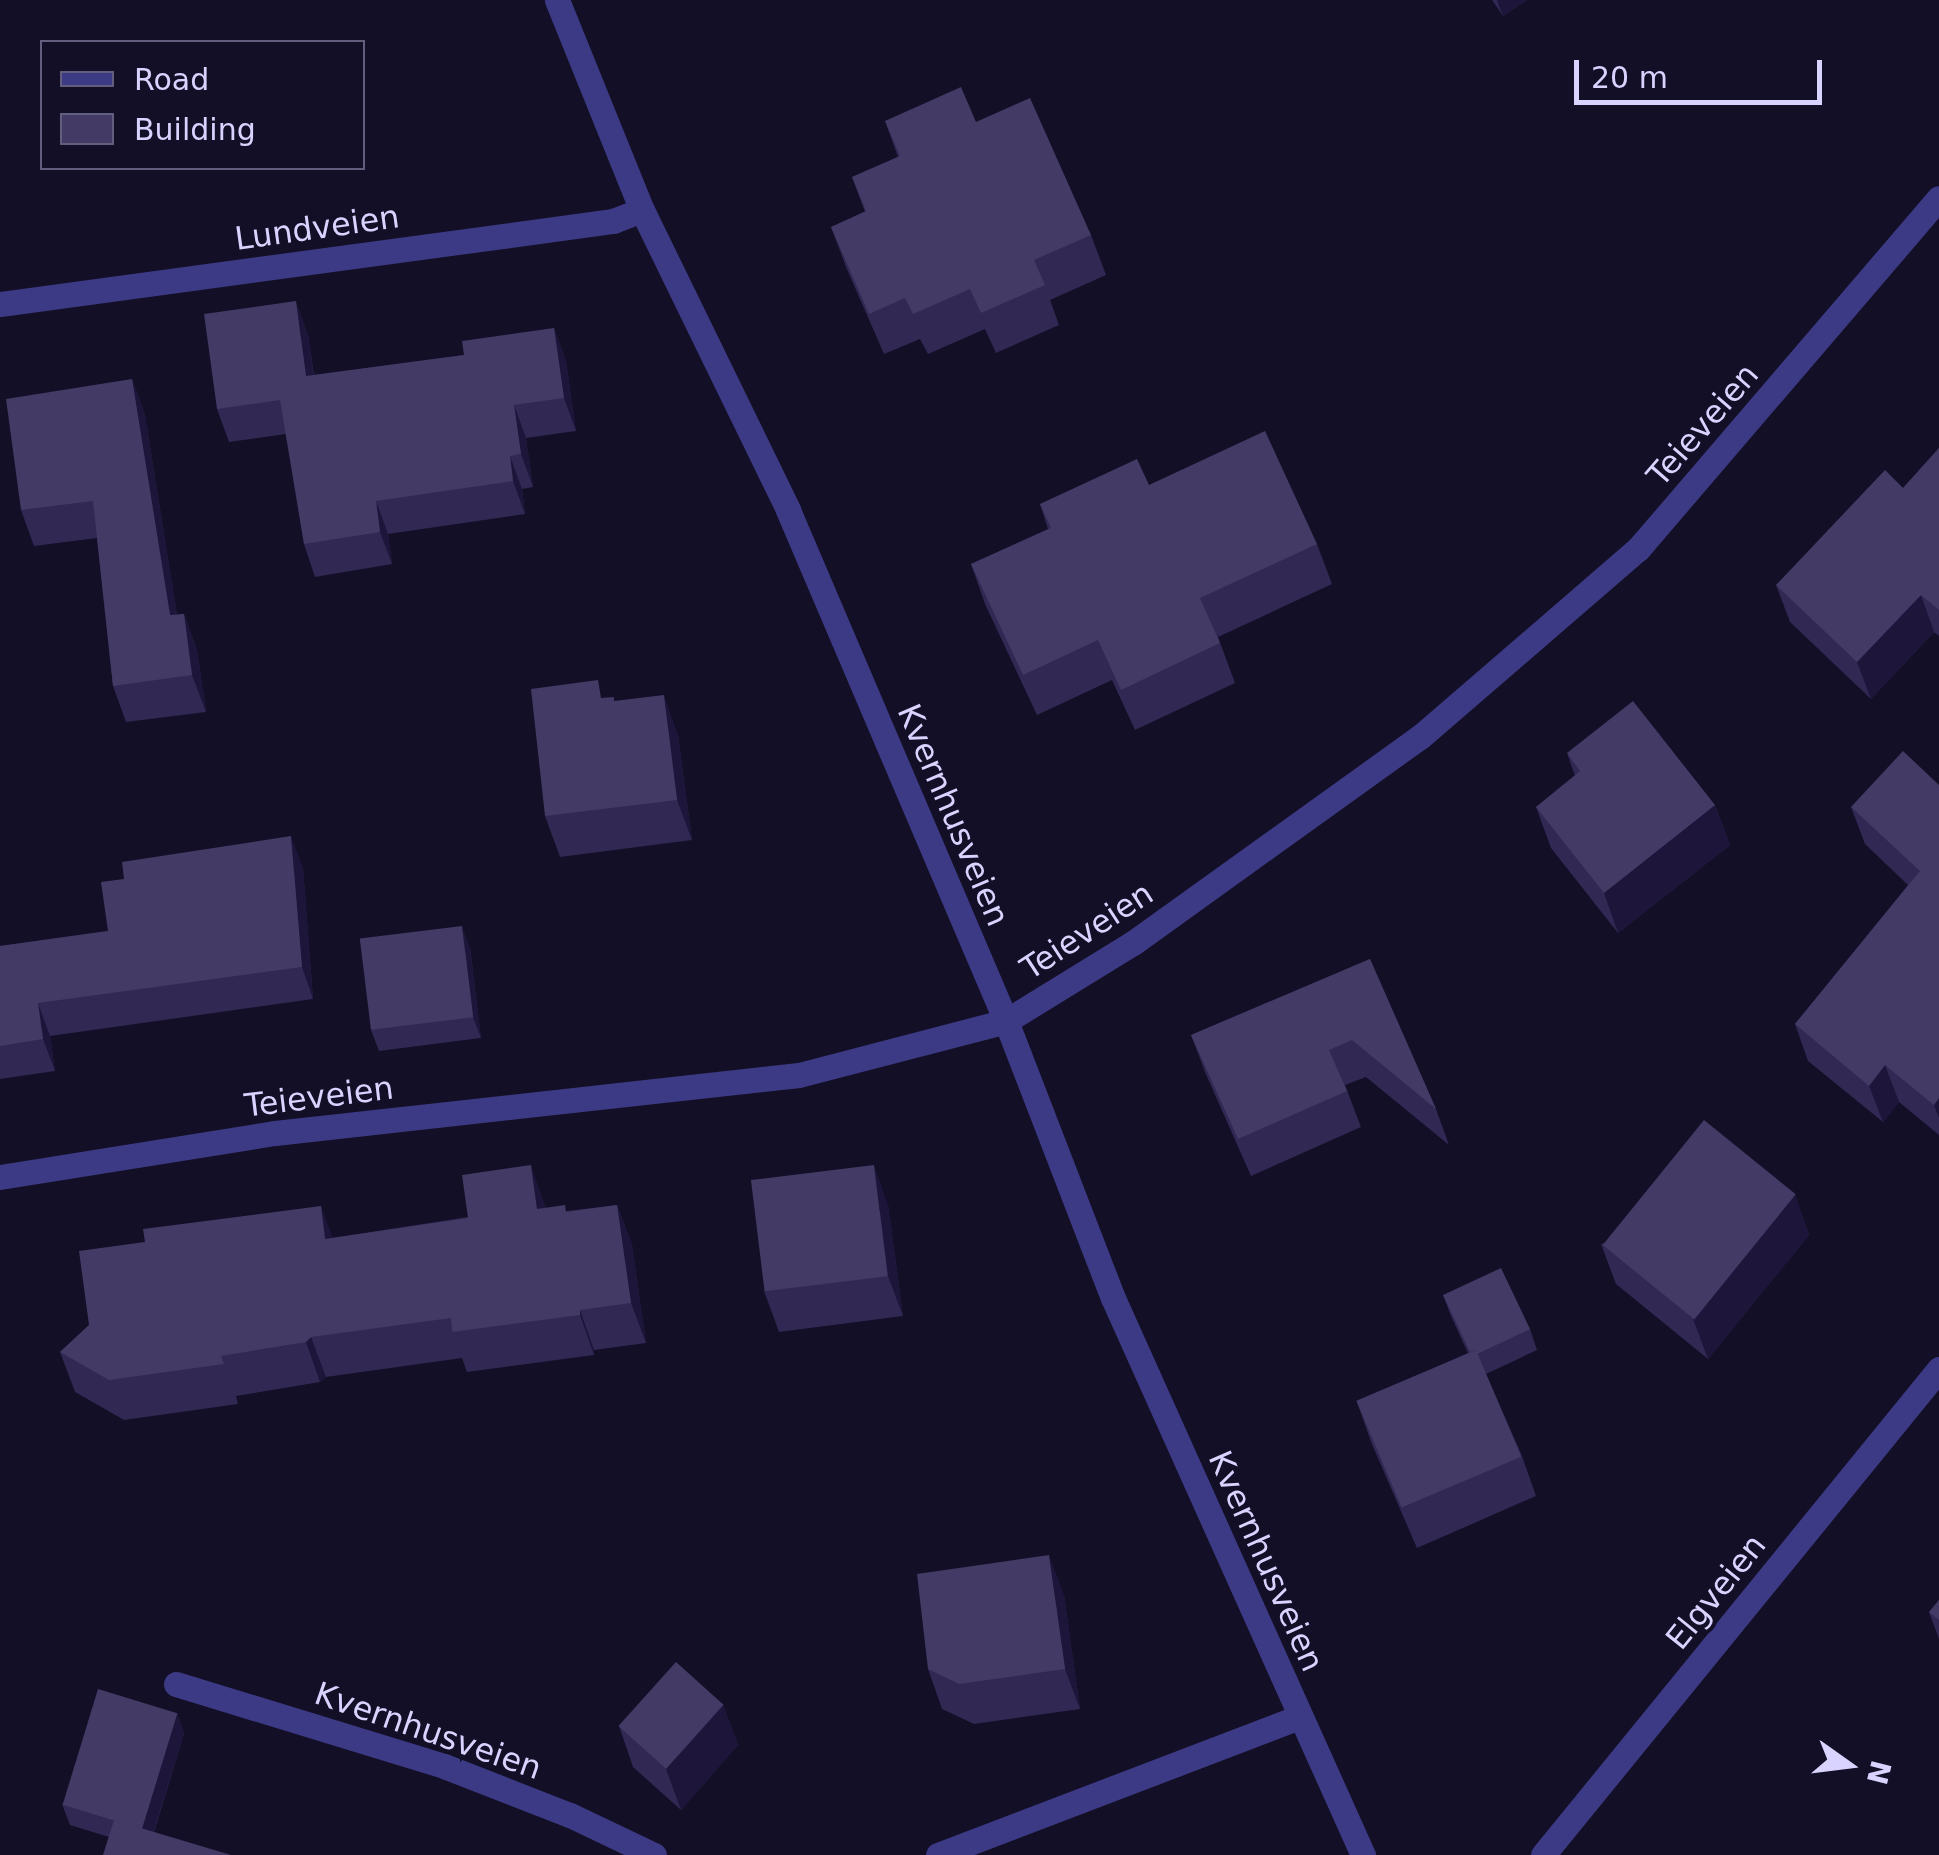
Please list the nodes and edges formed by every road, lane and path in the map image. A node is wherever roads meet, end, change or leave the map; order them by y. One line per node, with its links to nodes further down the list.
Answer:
1 (557, 0): 3 (street, Kvernhusveien)
2 (1939, 198): 5 (street, Teieveien)
3 (642, 210): 4 (street, Lundveien); 5 (street, Kvernhusveien)
4 (0, 304)
5 (1006, 1021): 6 (street, Teieveien); 9 (street, Kvernhusveien)
6 (0, 1177)
7 (1939, 1369): 13 (street, Elgveien)
8 (176, 1684): 10 (street, Kvernhusveien)
9 (1300, 1717): 11 (street, Kvernhusveien); 12 (street, Kvernhusveien)
10 (654, 1855)
11 (938, 1855)
12 (1363, 1855)
13 (1543, 1855)

